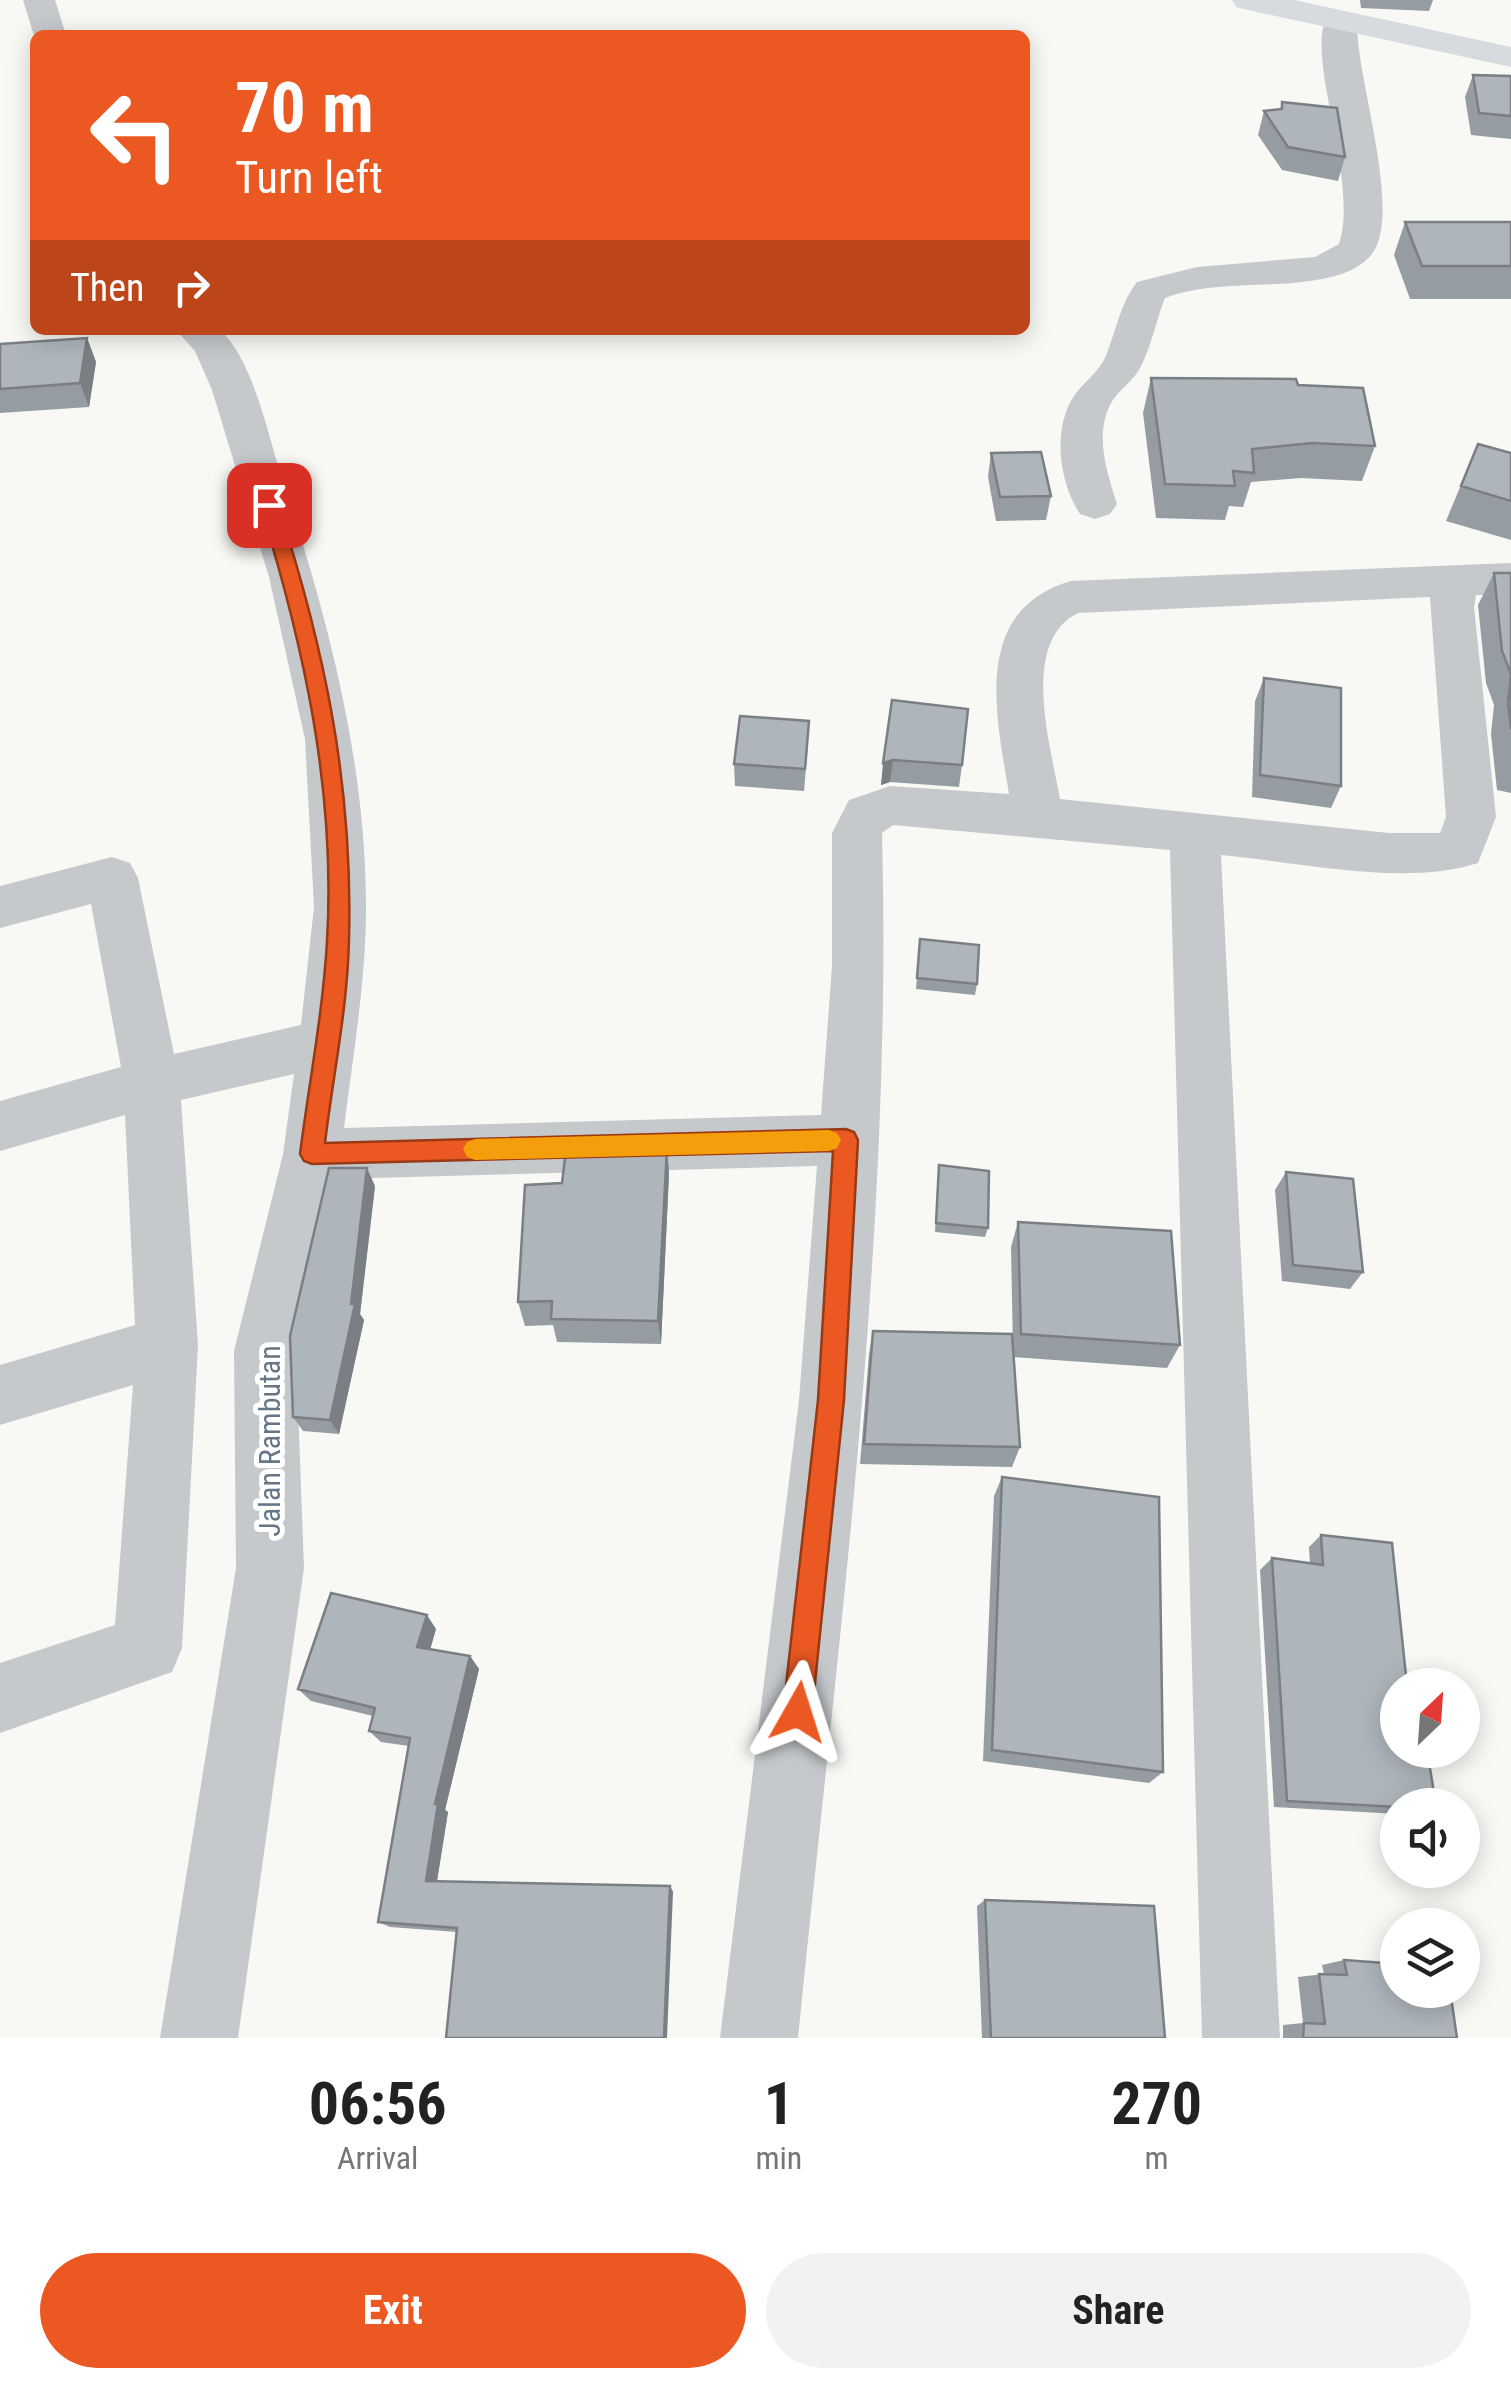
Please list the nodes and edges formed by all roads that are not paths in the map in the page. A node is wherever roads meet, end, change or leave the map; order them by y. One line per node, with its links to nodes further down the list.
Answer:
1 (39, 0): 4 (street)
2 (1248, 0): 3 (main road)
3 (1340, 23): 5 (main road); 7 (street)
4 (47, 30)
5 (1511, 57)
6 (202, 335): 12 (street, Jalan Rambutan)
7 (1095, 504)
8 (1483, 580): 9 (street); 10 (street)
9 (1038, 816): 10 (street); 15 (street)
10 (1196, 835): 22 (street)
11 (0, 907): 13 (street)
12 (326, 1043): 13 (street); 16 (street, Jalan Rambutan)
13 (152, 1083): 14 (street); 17 (street)
14 (0, 1126)
15 (846, 1140): 16 (street); 21 (street)
16 (312, 1154): 20 (street, Jalan Rambutan)
17 (167, 1345): 18 (street); 19 (street)
18 (0, 1395)
19 (0, 1698)
20 (198, 2038)
21 (759, 2038)
22 (1241, 2038)

